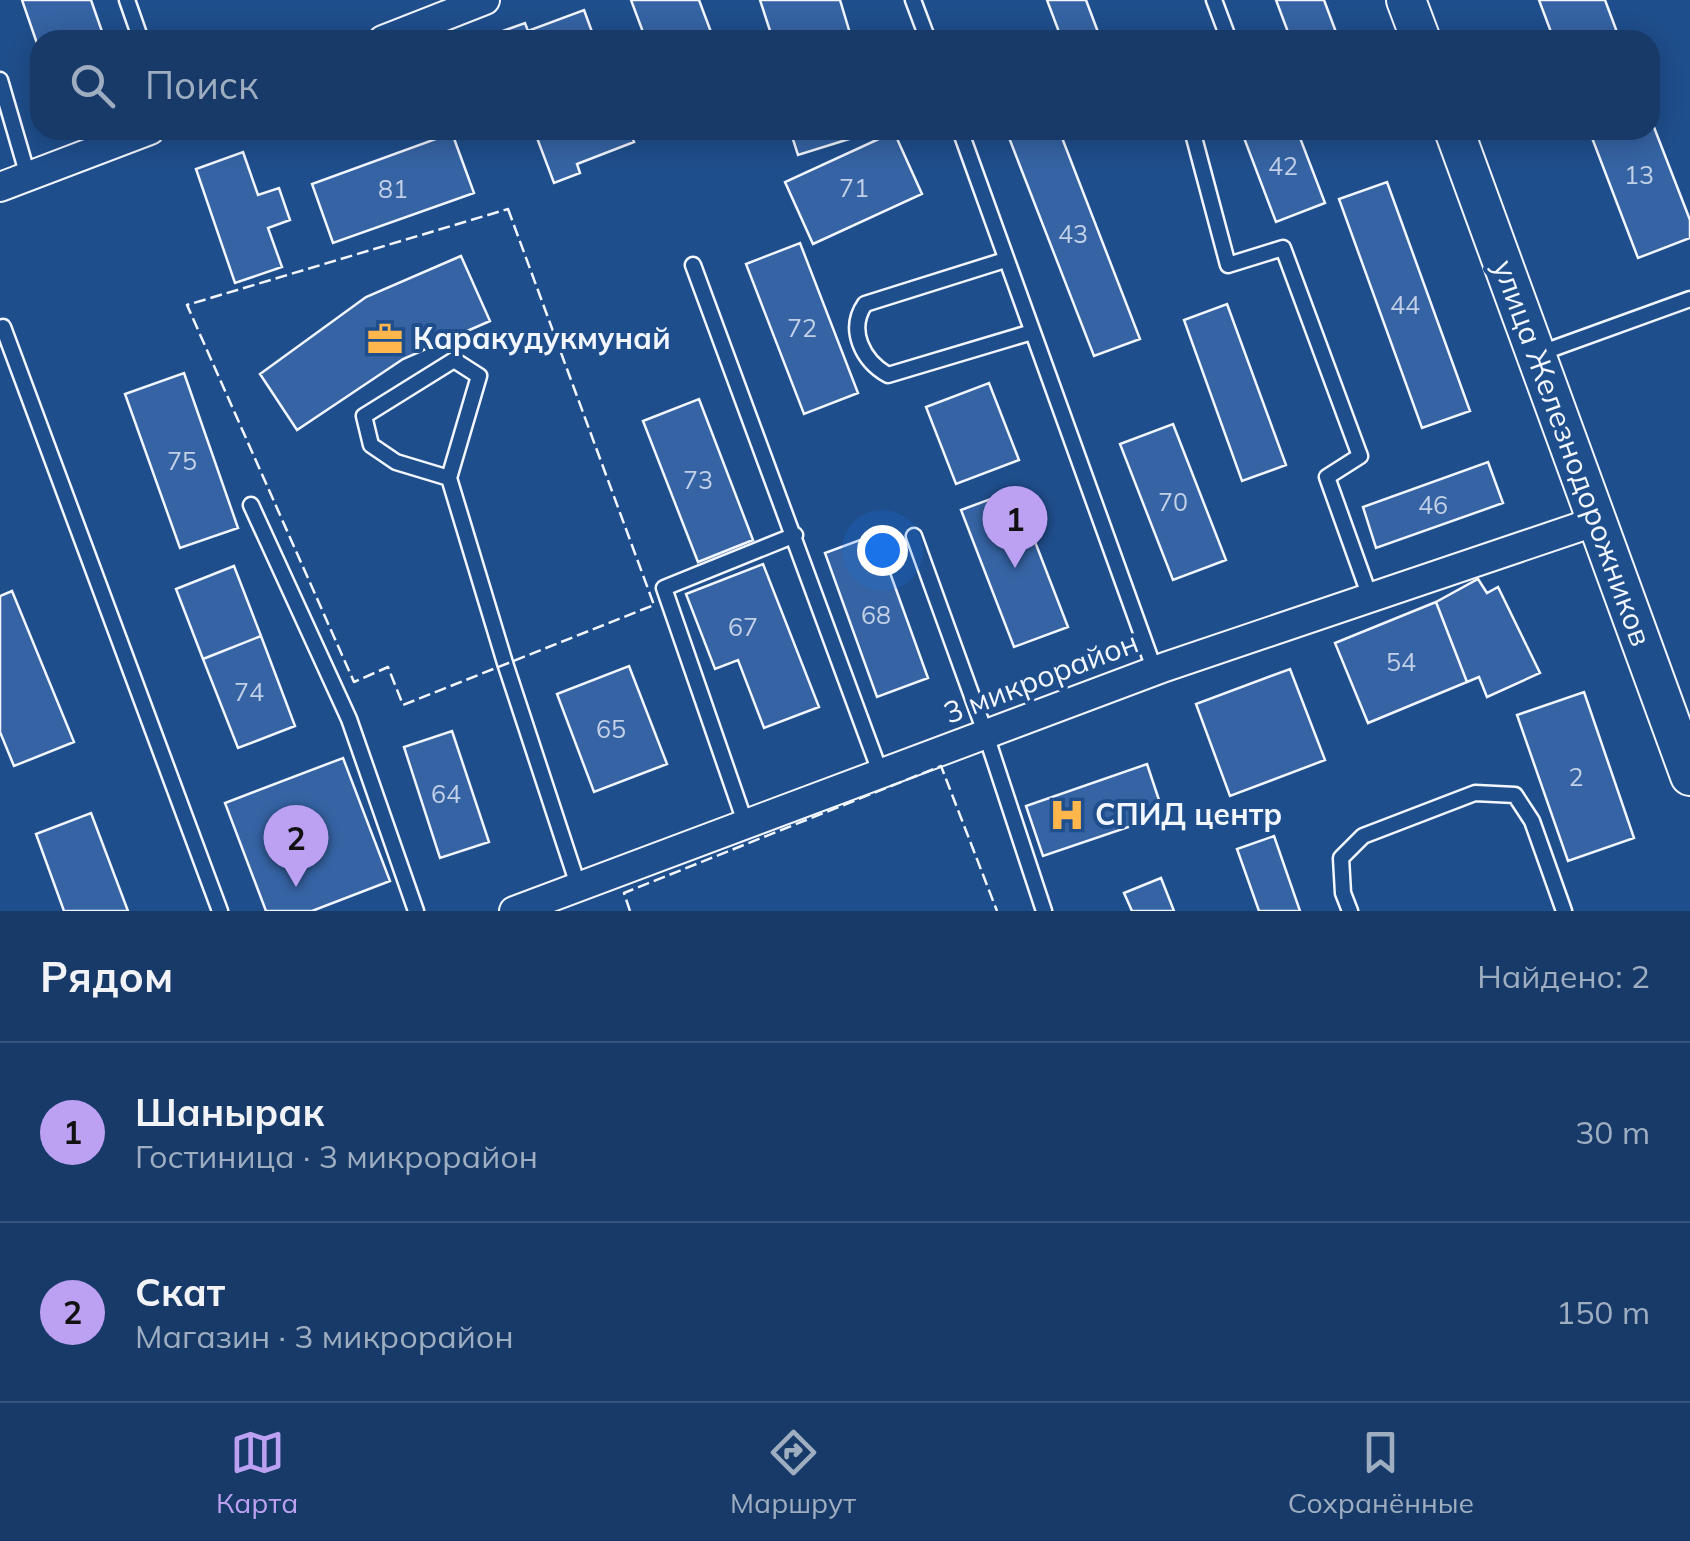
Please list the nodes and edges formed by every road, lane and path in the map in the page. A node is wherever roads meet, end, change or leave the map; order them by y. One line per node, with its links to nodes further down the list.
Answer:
1 (127, 0): 7 (lane)
2 (485, 0): 6 (street)
3 (913, 0): 9 (lane)
4 (1214, 0): 10 (lane)
5 (1406, 0): 11 (street)
6 (441, 8): 8 (street)
7 (138, 30)
8 (401, 30)
9 (924, 30)
10 (1224, 30)
11 (1417, 30)
12 (0, 80): 17 (lane)
13 (123, 140): 17 (street)
14 (964, 140): 19 (lane)
15 (1195, 140): 30 (lane)
16 (1458, 140): 24 (street, улица Железнодорожников)
17 (28, 176): 18 (street)
18 (0, 187)
19 (1006, 260): 23 (lane); 23 (lane)
20 (694, 264): 28 (lane)
21 (1690, 300): 24 (lane)
22 (4, 328): 37 (lane)
23 (1032, 332): 31 (lane)
24 (1537, 354): 27 (street, улица Железнодорожников)
25 (449, 478): 25 (lane); 36 (lane)
26 (251, 505): 38 (lane)
27 (1597, 521): 30 (street, 3 микрорайон); 34 (street, улица Железнодорожников)
28 (794, 535): 33 (lane); 35 (lane)
29 (914, 536): 32 (lane)
30 (1370, 597): 31 (street, 3 микрорайон)
31 (1155, 670): 32 (street, 3 микрорайон)
32 (986, 735): 33 (street, 3 микрорайон); 40 (lane)
33 (880, 772): 35 (street, 3 микрорайон)
34 (1690, 776)
35 (746, 826): 36 (street, 3 микрорайон)
36 (573, 898): 39 (street, 3 микрорайон)
37 (220, 911)
38 (416, 911)
39 (514, 911)
40 (1044, 911)
41 (1350, 911): 42 (lane)
42 (1564, 911)

